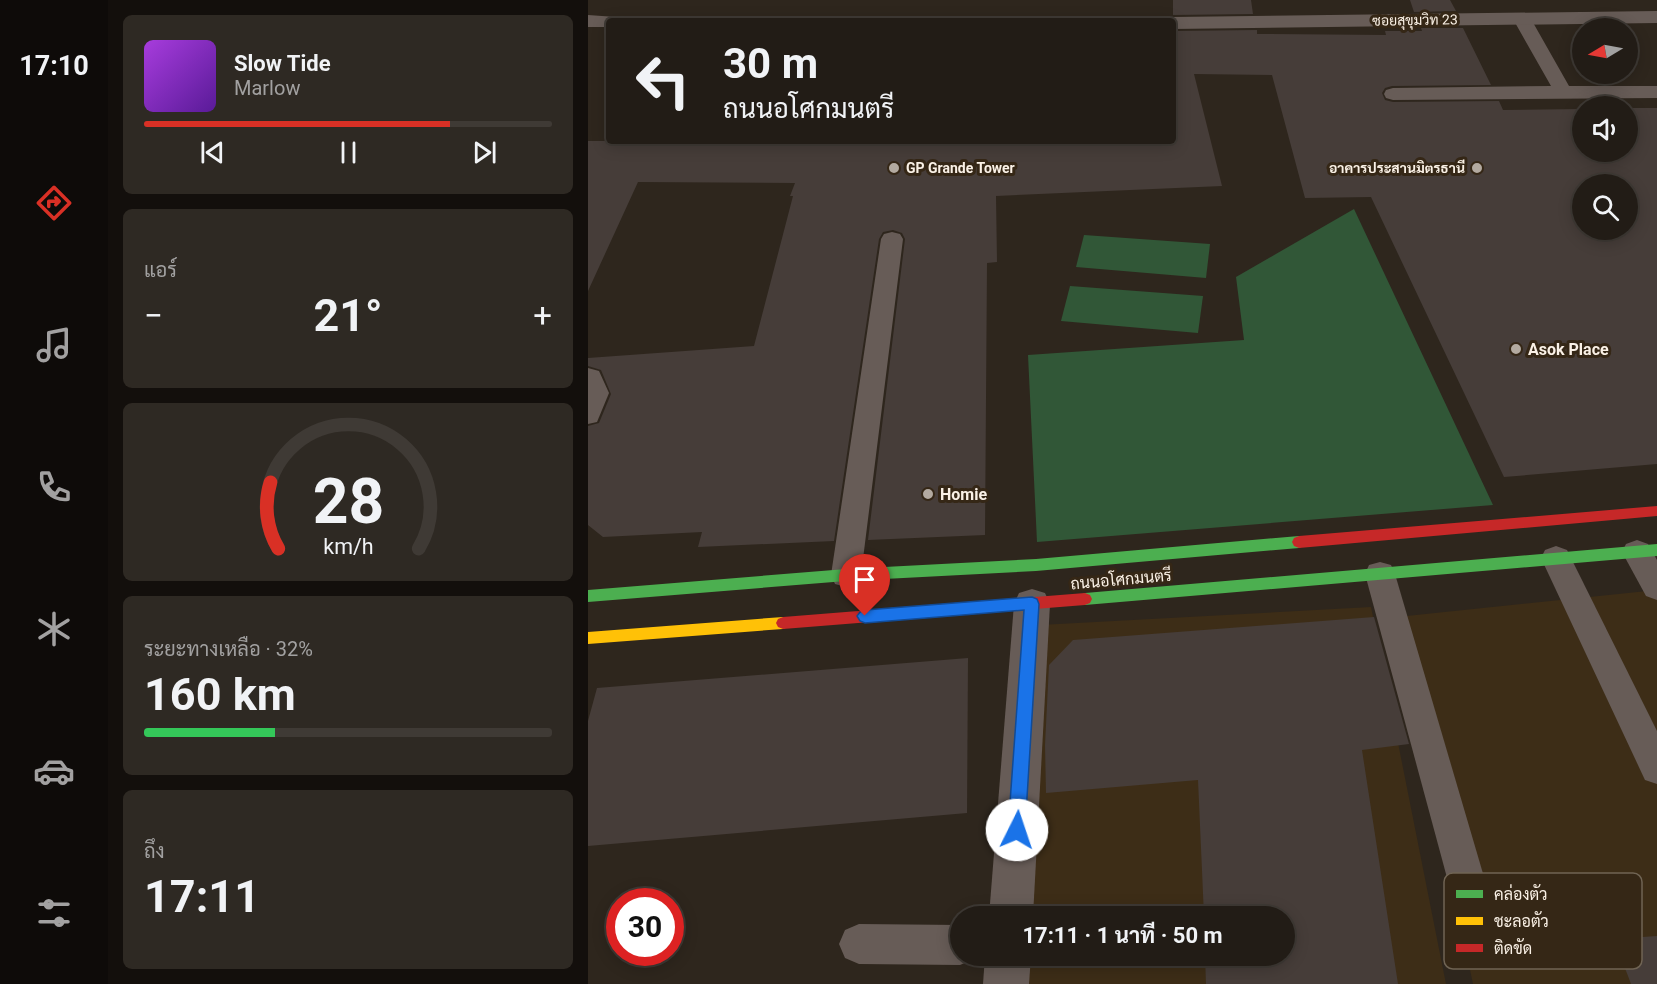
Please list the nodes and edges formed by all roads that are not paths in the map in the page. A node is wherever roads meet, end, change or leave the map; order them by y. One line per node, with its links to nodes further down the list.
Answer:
1 (1529, 0): 3 (lane)
2 (1657, 17): 3 (street, ซอยสุขุมวิท 23)
3 (1530, 19): 6 (street, ซอยสุขุมวิท 23); 7 (lane)
4 (588, 21): 5 (street)
5 (606, 21)
6 (1176, 23)
7 (1563, 92): 8 (lane); 9 (lane)
8 (1657, 92)
9 (1393, 94)
10 (892, 239): 17 (lane)
11 (588, 377): 12 (lane)
12 (588, 415)
13 (1657, 511): 17 (main road, ถนนอโศกมนตรี)
14 (1647, 551): 15 (main road, ถนนอโศกมนตรี); 18 (lane)
15 (1556, 558): 16 (main road, ถนนอโศกมนตรี); 22 (lane)
16 (1380, 574): 20 (main road, ถนนอโศกมนตรี); 23 (lane)
17 (846, 575): 19 (main road, ถนนอโศกมนตรี)
18 (1657, 587)
19 (588, 596)
20 (1032, 604): 21 (main road, ถนนอโศกมนตรี); 24 (street)
21 (588, 638)
22 (1657, 768)
23 (1464, 873)
24 (1012, 906)
25 (859, 944): 26 (lane)
26 (950, 945)
27 (1007, 966): 28 (street)
28 (1006, 984)

